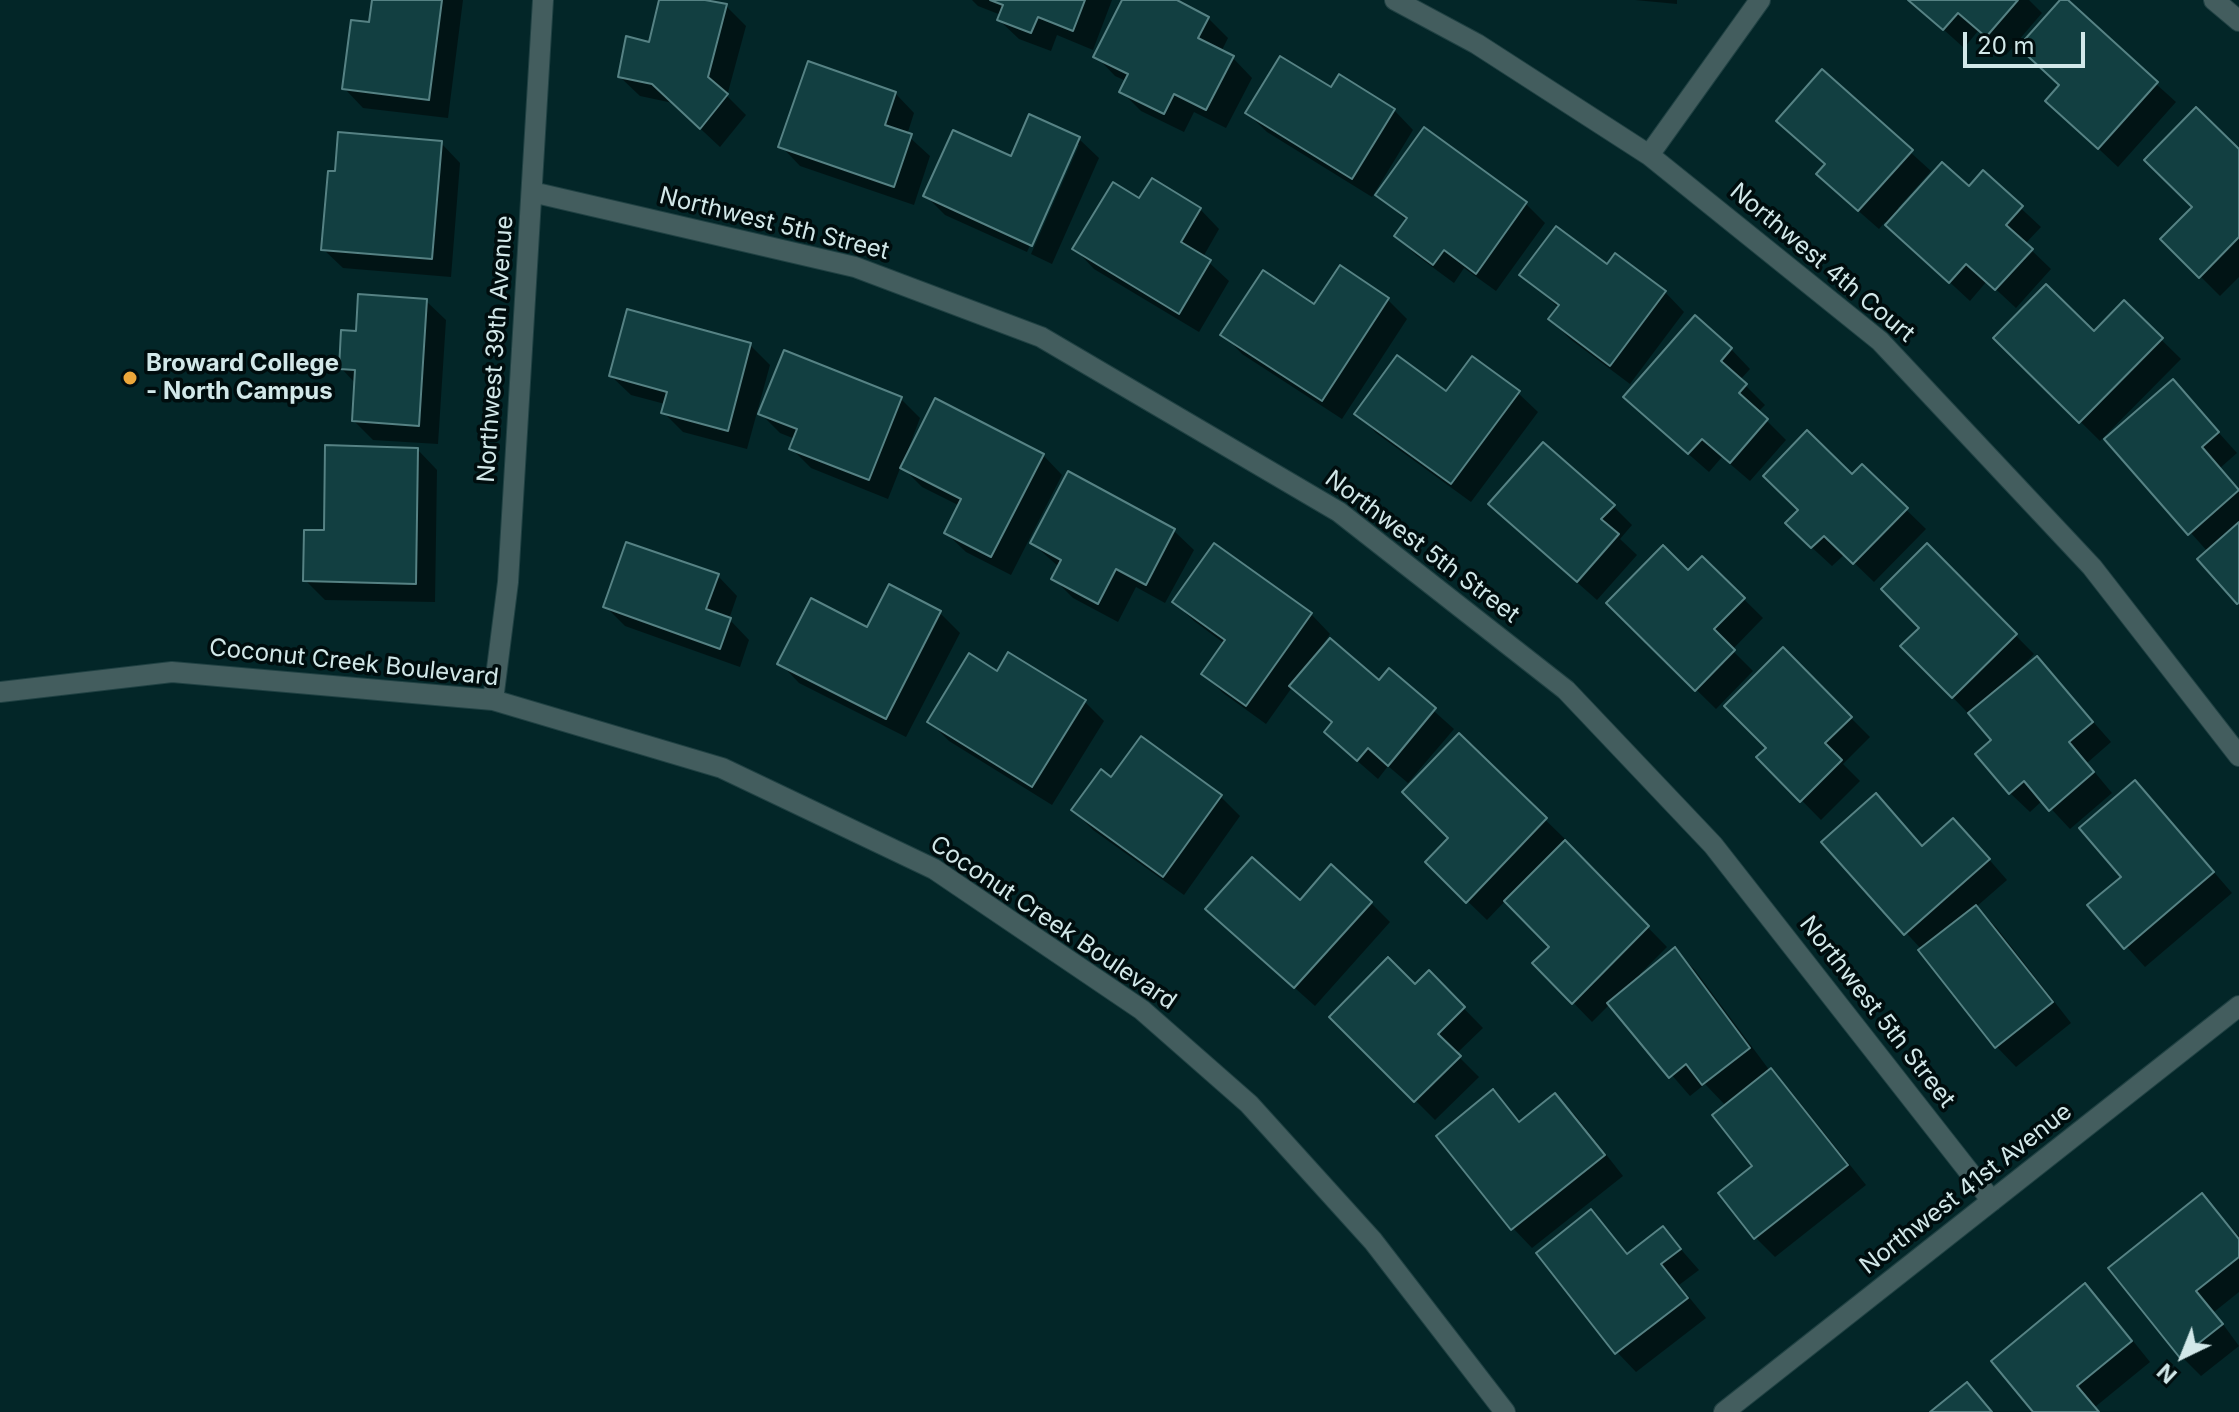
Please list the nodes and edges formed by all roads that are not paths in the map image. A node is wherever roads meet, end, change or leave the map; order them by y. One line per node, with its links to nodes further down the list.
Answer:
1 (543, 0): 7 (street, Northwest 39th Avenue)
2 (1395, 0): 6 (street, Northwest 4th Court)
3 (1760, 0): 6 (street)
4 (2214, 0): 5 (street)
5 (2239, 21)
6 (1649, 155): 10 (street, Northwest 4th Court)
7 (532, 192): 9 (street, Northwest 39th Avenue); 12 (street, Northwest 5th Street)
8 (0, 692): 9 (street, Coconut Creek Boulevard)
9 (493, 700): 13 (street, Coconut Creek Boulevard)
10 (2239, 756)
11 (2239, 1006): 12 (street, Northwest 41st Avenue)
12 (1992, 1201): 14 (street, Northwest 41st Avenue)
13 (1505, 1412)
14 (1724, 1412)

